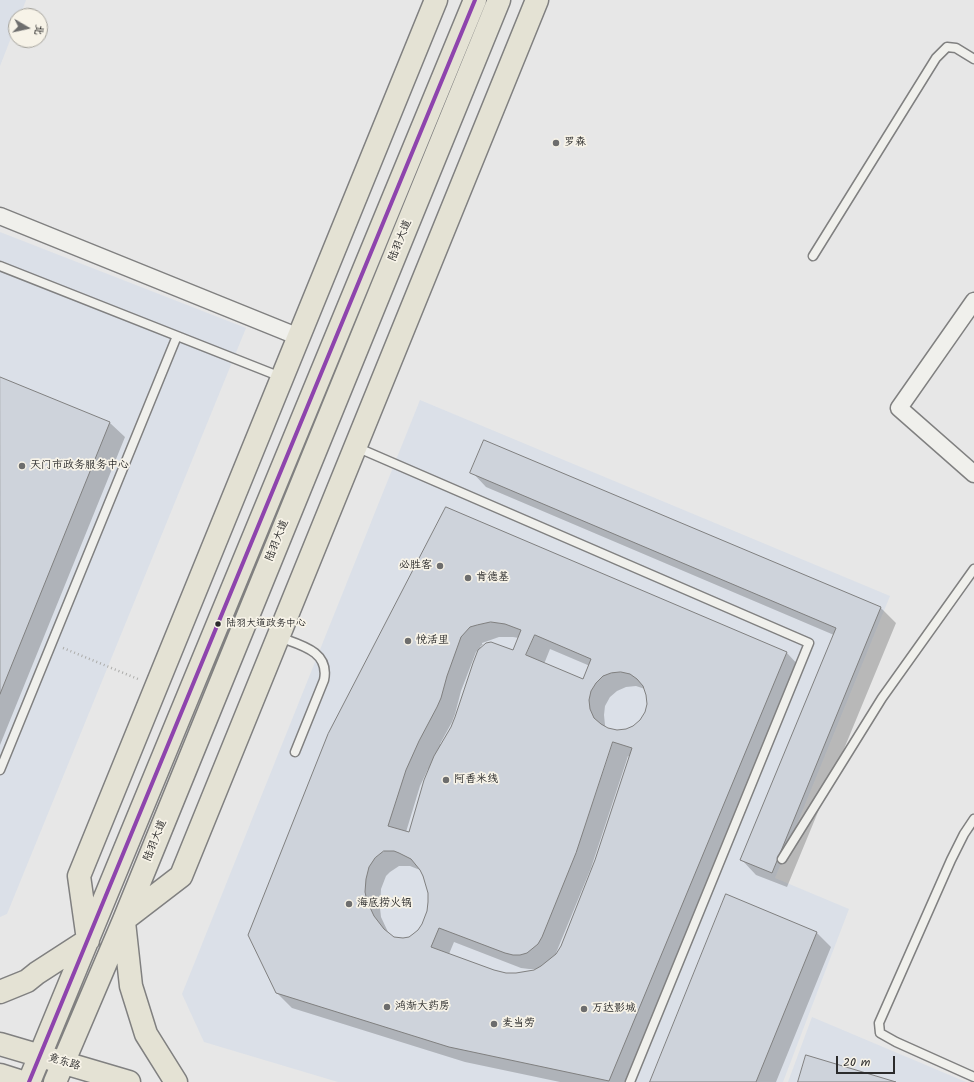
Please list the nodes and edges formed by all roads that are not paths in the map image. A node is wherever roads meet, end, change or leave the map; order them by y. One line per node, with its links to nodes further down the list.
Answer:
1 (436, 0): 11 (main road)
2 (475, 0): 22 (main road)
3 (499, 0): 21 (main road, 陆羽大道)
4 (537, 0): 13 (main road)
5 (974, 59): 7 (lane)
6 (0, 216): 11 (street)
7 (813, 256)
8 (0, 266): 10 (lane)
9 (974, 301): 14 (street)
10 (177, 336): 12 (lane); 18 (lane)
11 (299, 337): 12 (main road)
12 (282, 378): 22 (main road)
13 (356, 446): 16 (main road); 34 (lane)
14 (974, 474)
15 (974, 569): 20 (lane)
16 (278, 636): 17 (lane); 21 (main road)
17 (295, 752)
18 (0, 770)
19 (974, 819): 28 (lane)
20 (782, 859)
21 (124, 920): 26 (main road, 陆羽大道); 33 (main road)
22 (88, 940): 23 (main road); 25 (main road)
23 (0, 992)
24 (0, 1044): 25 (main road, 竟东路)
25 (40, 1055): 26 (main road, 竟东路); 30 (main road)
26 (64, 1062): 31 (main road, 陆羽大道); 32 (main road, 竟东路)
27 (0, 1075): 29 (main road)
28 (974, 1077)
29 (22, 1082)
30 (29, 1082)
31 (55, 1082)
32 (128, 1082)
33 (176, 1082)
34 (630, 1082)

